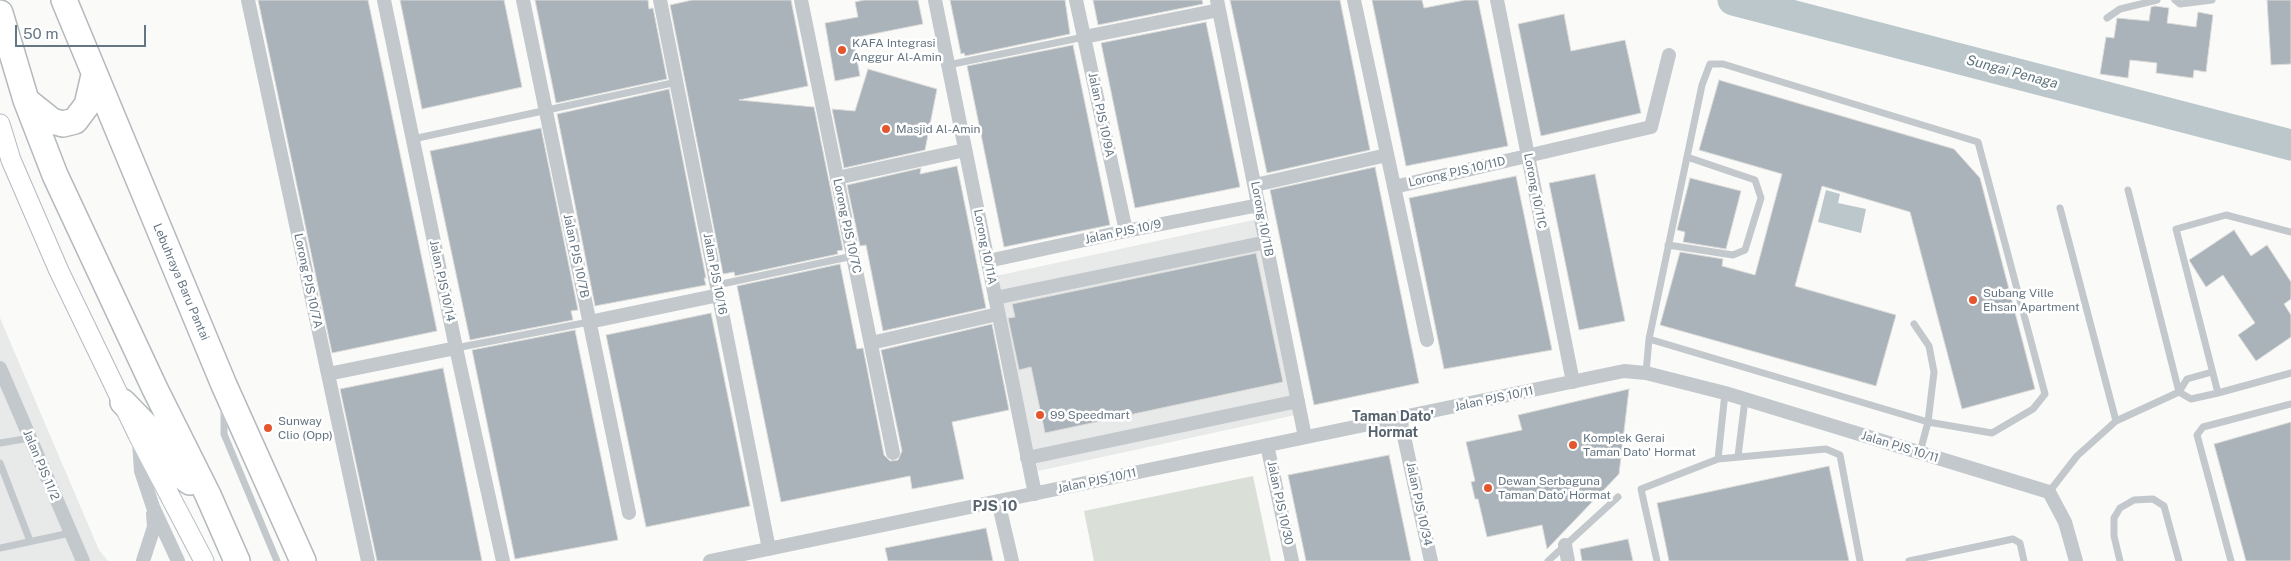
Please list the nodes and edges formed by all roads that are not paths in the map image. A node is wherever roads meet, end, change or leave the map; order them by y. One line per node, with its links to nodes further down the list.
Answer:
1 (64, 0): 20 (highway, Lebuhraya Baru Pantai)
2 (248, 0): 56 (street, Lorong PJS 10/7A)
3 (384, 0): 25 (street, Jalan PJS 10/14)
4 (523, 0): 23 (street, Jalan PJS 10/7B)
5 (660, 0): 21 (street, Jalan PJS 10/16)
6 (801, 0): 31 (street, Lorong PJS 10/7C)
7 (935, 0): 19 (street, Lorong 10/11A)
8 (1076, 0): 17 (street, Jalan PJS 10/9A)
9 (1354, 0): 28 (street)
10 (1497, 0): 29 (street, Lorong 10/11C)
11 (2157, 0): 16 (lane)
12 (2175, 0): 13 (lane)
13 (2212, 0)
14 (1218, 5): 17 (street); 32 (street, Lorong 10/11B)
15 (0, 13): 22 (highway)
16 (2107, 18)
17 (1084, 37): 19 (lane); 37 (street, Jalan PJS 10/9A)
18 (1669, 55): 29 (street, Lorong PJS 10/11D)
19 (948, 65): 26 (street, Lorong 10/11A)
20 (94, 75): 22 (highway); 58 (highway, Lebuhraya Baru Pantai)
21 (676, 82): 23 (lane); 43 (street, Jalan PJS 10/16)
22 (26, 100): 82 (highway)
23 (546, 110): 25 (lane); 46 (street, Jalan PJS 10/7B)
24 (0, 124): 27 (main road)
25 (414, 139): 51 (street, Jalan PJS 10/14)
26 (965, 150): 31 (street); 42 (street, Lorong 10/11A)
27 (6, 154): 64 (main road)
28 (1387, 155): 32 (street); 33 (street)
29 (1528, 156): 33 (street, Lorong PJS 10/11D); 57 (street, Lorong 10/11C)
30 (1687, 157): 40 (lane); 40 (lane); 68 (lane)
31 (837, 178): 41 (street, Lorong PJS 10/7C)
32 (1256, 185): 35 (street, Lorong 10/11B)
33 (1394, 187): 49 (street)
34 (2128, 190): 59 (lane)
35 (1260, 205): 37 (street, Jalan PJS 10/9); 39 (street, Lorong 10/11B)
36 (2060, 208): 67 (lane)
37 (1126, 231): 42 (street, Jalan PJS 10/9)
38 (2291, 232): 53 (lane)
39 (1266, 242): 44 (street); 62 (street, Lorong 10/11B)
40 (1668, 245): 48 (lane)
41 (853, 256): 43 (lane); 50 (street, Lorong PJS 10/7C)
42 (988, 261): 44 (street, Lorong 10/11A)
43 (718, 290): 46 (street); 91 (street, Jalan PJS 10/16)
44 (995, 298): 45 (street, Lorong 10/11A)
45 (998, 314): 50 (street); 77 (street, Lorong 10/11A)
46 (589, 322): 51 (lane); 86 (street, Jalan PJS 10/7B)
47 (1914, 324): 68 (lane)
48 (1649, 339): 54 (lane); 68 (lane)
49 (1426, 340)
50 (871, 343): 75 (street, Lorong PJS 10/7C)
51 (456, 348): 56 (street); 101 (street, Jalan PJS 10/14)
52 (0, 368): 71 (street, Jalan PJS 11/2)
53 (2212, 372): 59 (lane); 61 (lane)
54 (1646, 373): 57 (street, Jalan PJS 10/11); 60 (street, Jalan PJS 10/11)
55 (2291, 373): 61 (lane)
56 (328, 374): 100 (street, Lorong PJS 10/7A)
57 (1572, 382): 66 (street, Jalan PJS 10/11)
58 (224, 385): 98 (lane); 99 (highway, Lebuhraya Baru Pantai)
59 (2179, 392): 61 (lane); 67 (lane)
60 (1725, 393): 63 (street, Jalan PJS 10/11); 78 (lane)
61 (2218, 393)
62 (1298, 400): 70 (street, Lorong 10/11B); 77 (street)
63 (1746, 400): 74 (street, Jalan PJS 10/11); 76 (lane)
64 (123, 402): 69 (main road); 82 (highway)
65 (2291, 404): 115 (lane)
66 (1400, 418): 70 (street, Jalan PJS 10/11); 105 (street, Jalan PJS 10/34)
67 (2116, 421): 80 (lane)
68 (1928, 422): 74 (lane)
69 (138, 435): 85 (street); 96 (main road)
70 (1305, 437): 73 (street, Jalan PJS 10/11)
71 (30, 438): 72 (lane); 87 (street, Jalan PJS 11/2)
72 (1, 442)
73 (1267, 445): 81 (street, Jalan PJS 10/11); 104 (street, Jalan PJS 10/30)
74 (1920, 452): 80 (street, Jalan PJS 10/11)
75 (893, 453)
76 (1738, 456): 78 (lane); 109 (lane)
77 (1027, 458): 81 (street, Lorong 10/11A)
78 (1718, 459): 108 (lane)
79 (0, 463): 88 (lane)
80 (2049, 492): 112 (street)
81 (1035, 494): 84 (street, Jalan PJS 10/11)
82 (208, 495): 97 (highway)
83 (1618, 497): 89 (lane)
84 (998, 501): 91 (street, Jalan PJS 10/11); 103 (street)
85 (152, 507): 94 (street); 95 (street)
86 (629, 513)
87 (70, 532): 88 (lane); 93 (street, Jalan PJS 11/2)
88 (30, 541): 90 (lane)
89 (1564, 545): 106 (lane); 107 (street)
90 (0, 548)
91 (769, 549): 92 (street, Jalan PJS 10/11)
92 (737, 558): 102 (street, Jalan PJS 10/11)
93 (83, 561)
94 (143, 561)
95 (178, 561)
96 (204, 561)
97 (237, 561)
98 (277, 561)
99 (303, 561)
100 (368, 561)
101 (503, 561)
102 (710, 561)
103 (1012, 561)
104 (1292, 561)
105 (1431, 561)
106 (1548, 561)
107 (1568, 561)
108 (1657, 561)
109 (1860, 561)
110 (1909, 561): 111 (lane)
111 (2024, 561)
112 (2076, 561)
113 (2120, 561): 114 (lane)
114 (2179, 561)
115 (2231, 561)

